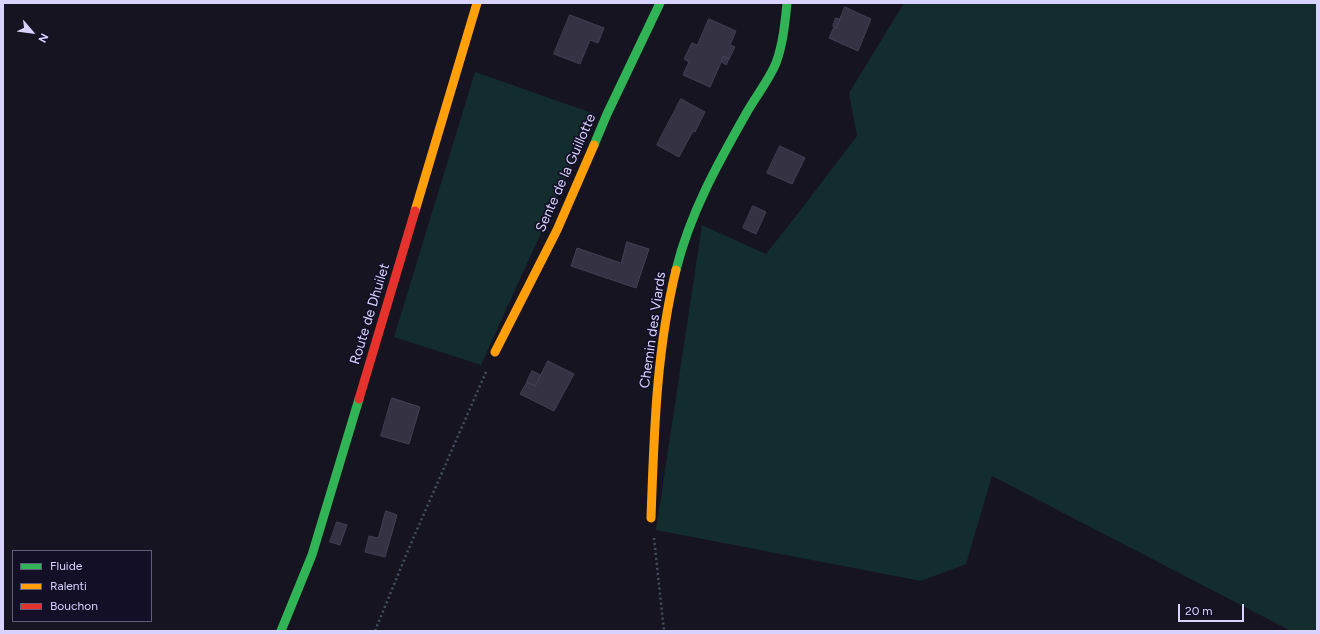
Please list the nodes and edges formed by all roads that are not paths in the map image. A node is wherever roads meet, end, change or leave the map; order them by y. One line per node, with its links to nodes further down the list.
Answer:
1 (477, 3): 6 (street, Route de Dhuilet)
2 (660, 3): 4 (street, Sente de la Guillotte)
3 (787, 3): 5 (street, Chemin des Viards)
4 (495, 352)
5 (651, 518)
6 (281, 631)

